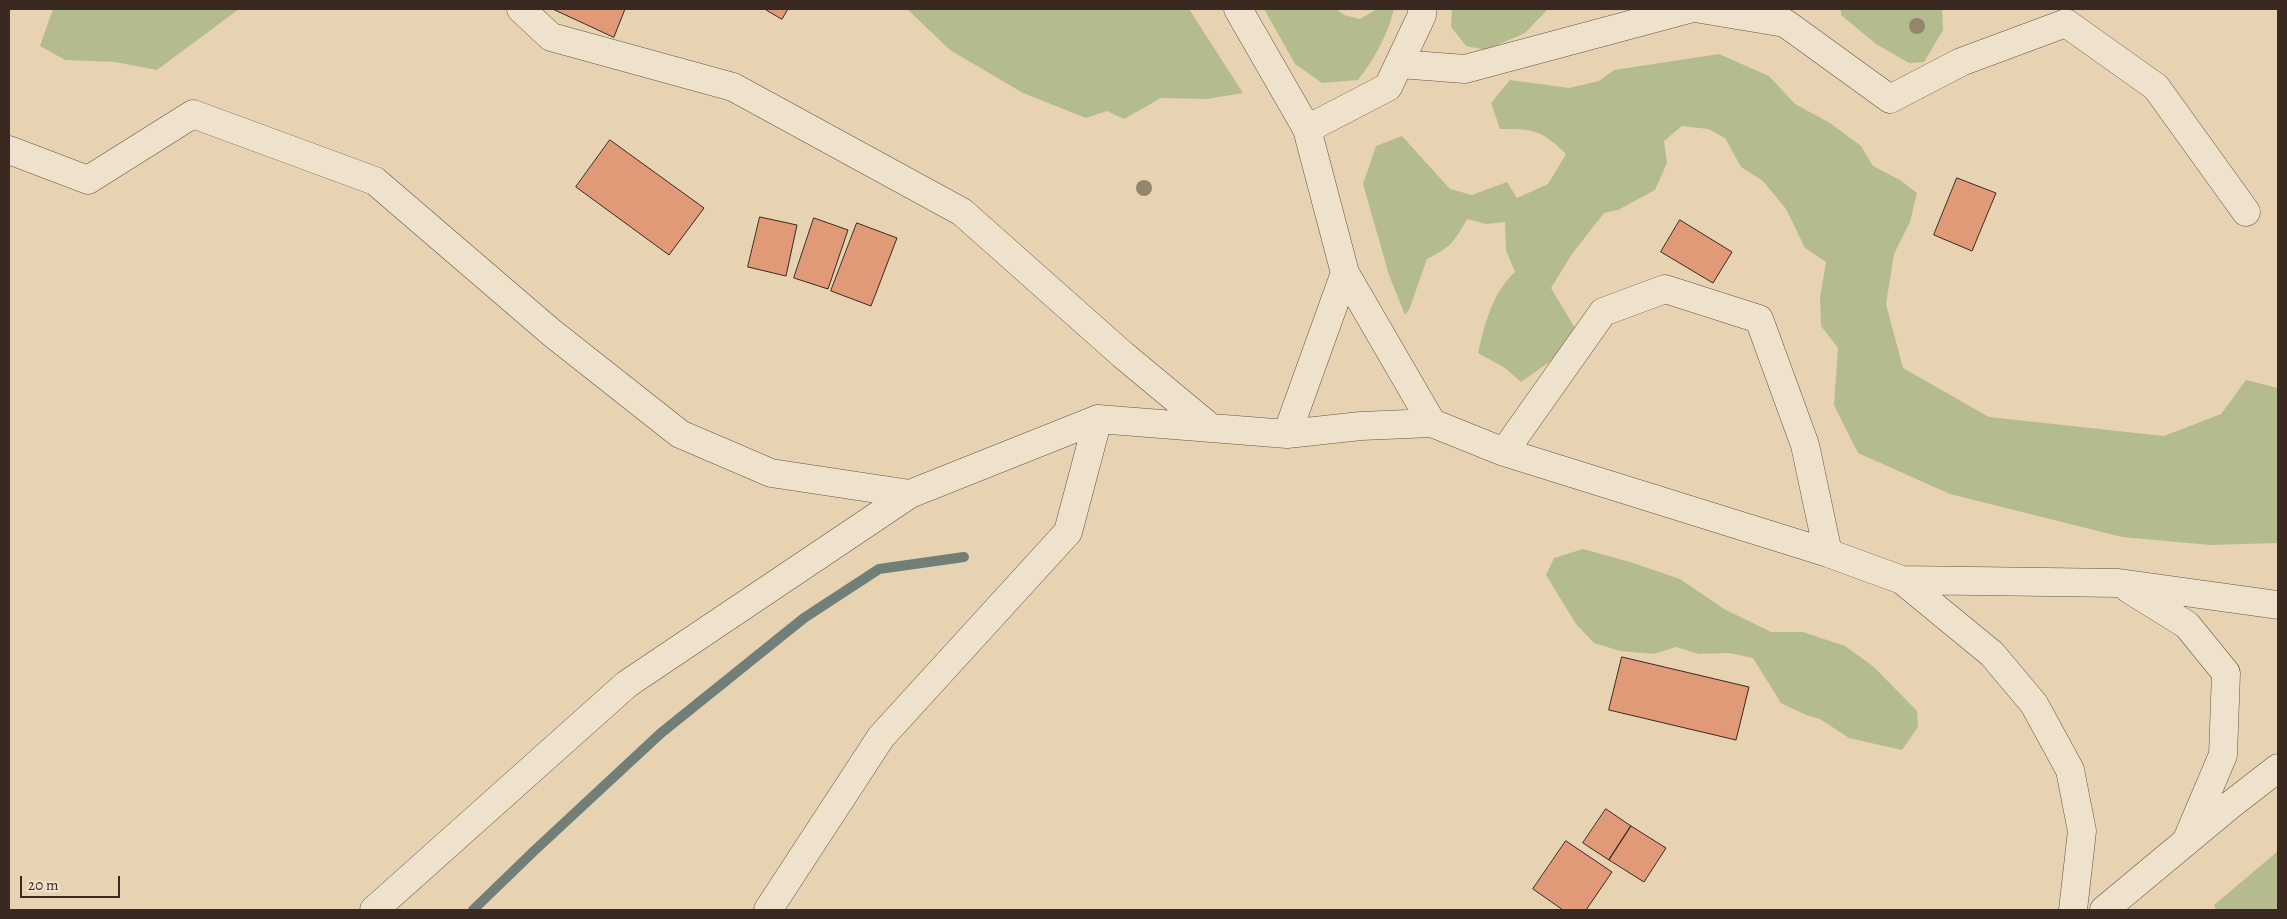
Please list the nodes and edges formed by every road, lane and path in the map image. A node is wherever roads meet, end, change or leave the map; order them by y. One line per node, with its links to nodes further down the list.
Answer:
1 (521, 9): 13 (street)
2 (1238, 9): 7 (street)
3 (1422, 9): 6 (street)
4 (1689, 9): 6 (street)
5 (1700, 9): 9 (street)
6 (1399, 64): 7 (street)
7 (1307, 129): 10 (street)
8 (9, 150): 16 (street)
9 (2246, 212)
10 (1345, 273): 12 (street); 14 (street)
11 (1098, 419): 13 (street); 16 (street); 24 (street)
12 (1432, 422): 14 (street); 15 (street)
13 (1211, 428): 14 (street)
14 (1287, 434)
15 (1504, 452): 17 (street); 17 (street)
16 (910, 494): 23 (street)
17 (1828, 553): 18 (street)
18 (1902, 580): 19 (street); 25 (street)
19 (2119, 583): 20 (street); 22 (street)
20 (2278, 605)
21 (2278, 768): 22 (street)
22 (2186, 842): 26 (street)
23 (374, 910)
24 (768, 910)
25 (2073, 910)
26 (2104, 910)

